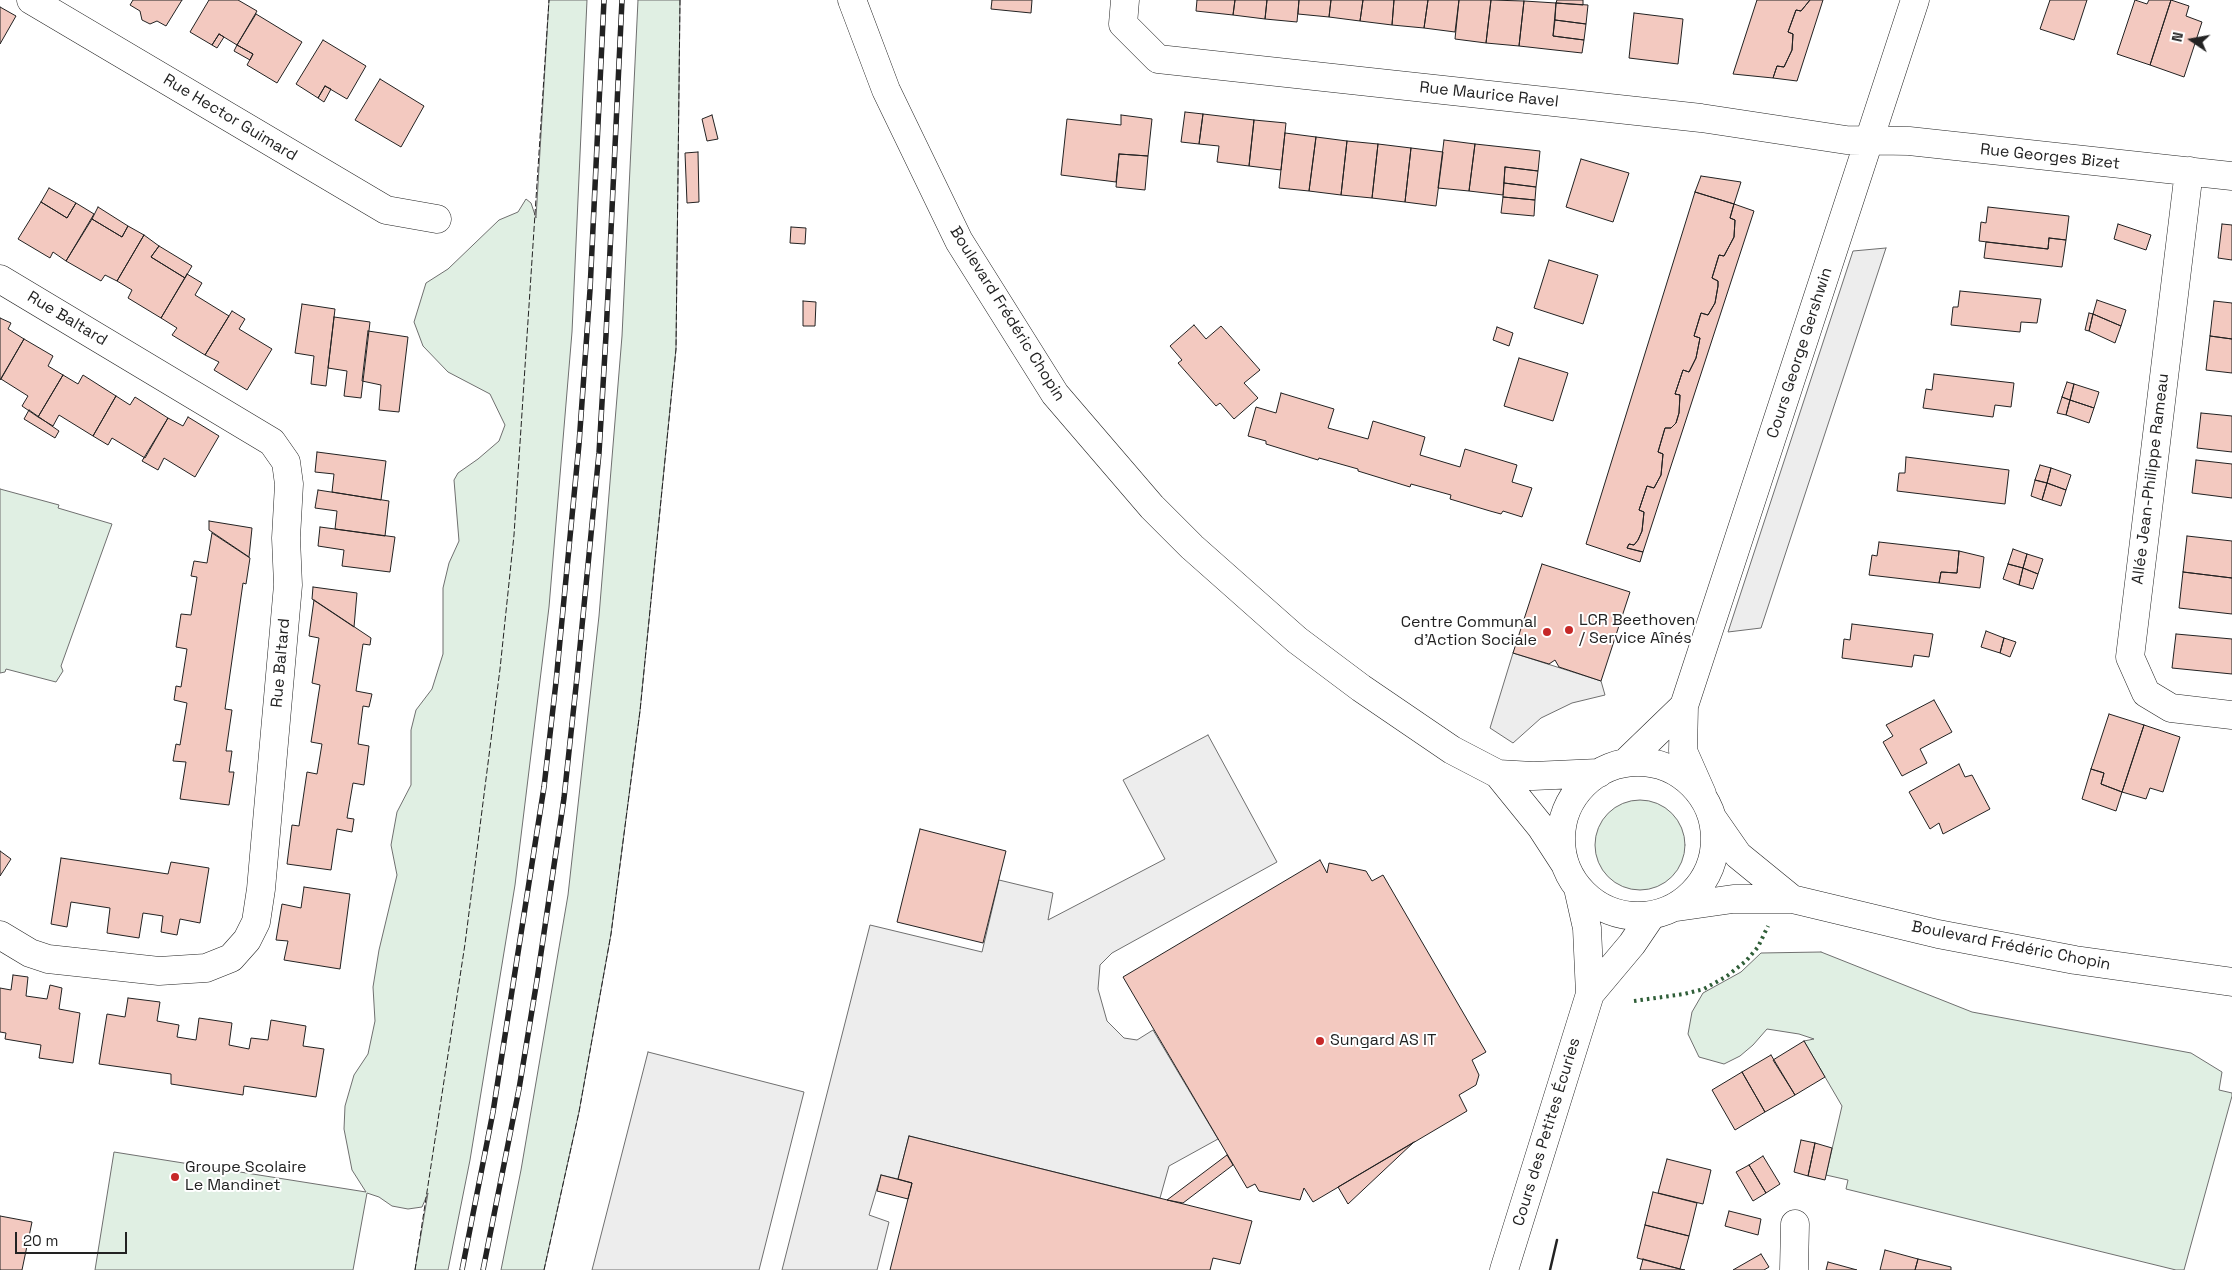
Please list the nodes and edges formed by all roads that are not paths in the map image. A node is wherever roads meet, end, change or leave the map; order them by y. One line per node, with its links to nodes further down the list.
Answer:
1 (31, 0): 8 (street, Rue Hector Guimard)
2 (852, 0): 14 (street, Boulevard Frédéric Chopin)
3 (1915, 0): 5 (street, Cours George Gershwin)
4 (1124, 12): 5 (street, Rue Maurice Ravel)
5 (1869, 141): 6 (street, Rue Georges Bizet); 10 (street, Cours George Gershwin)
6 (2189, 171): 7 (street, Rue Georges Bizet); 11 (street, Allée Jean-Philippe Rameau)
7 (2232, 176)
8 (437, 219)
9 (0, 279): 22 (street, Rue Baltard)
10 (1684, 706): 12 (street, Cours George Gershwin); 15 (street, Cours George Gershwin)
11 (2232, 715)
12 (1625, 763): 13 (street); 15 (street)
13 (1599, 773): 14 (street, Boulevard Frédéric Chopin); 17 (street)
14 (1498, 774): 17 (street, Boulevard Frédéric Chopin)
15 (1702, 794): 16 (street)
16 (1713, 818): 19 (street, Boulevard Frédéric Chopin); 20 (street)
17 (1566, 864): 18 (street)
18 (1578, 888): 21 (street); 24 (street, Cours des Petites Écuries)
19 (1792, 899): 20 (street, Boulevard Frédéric Chopin); 23 (street, Boulevard Frédéric Chopin)
20 (1677, 907): 21 (street)
21 (1651, 916): 24 (street, Cours des Petites Écuries)
22 (0, 935)
23 (2232, 982)
24 (1590, 994): 26 (street, Cours des Petites Écuries)
25 (1796, 1224): 27 (street)
26 (1504, 1270)
27 (1794, 1270)

